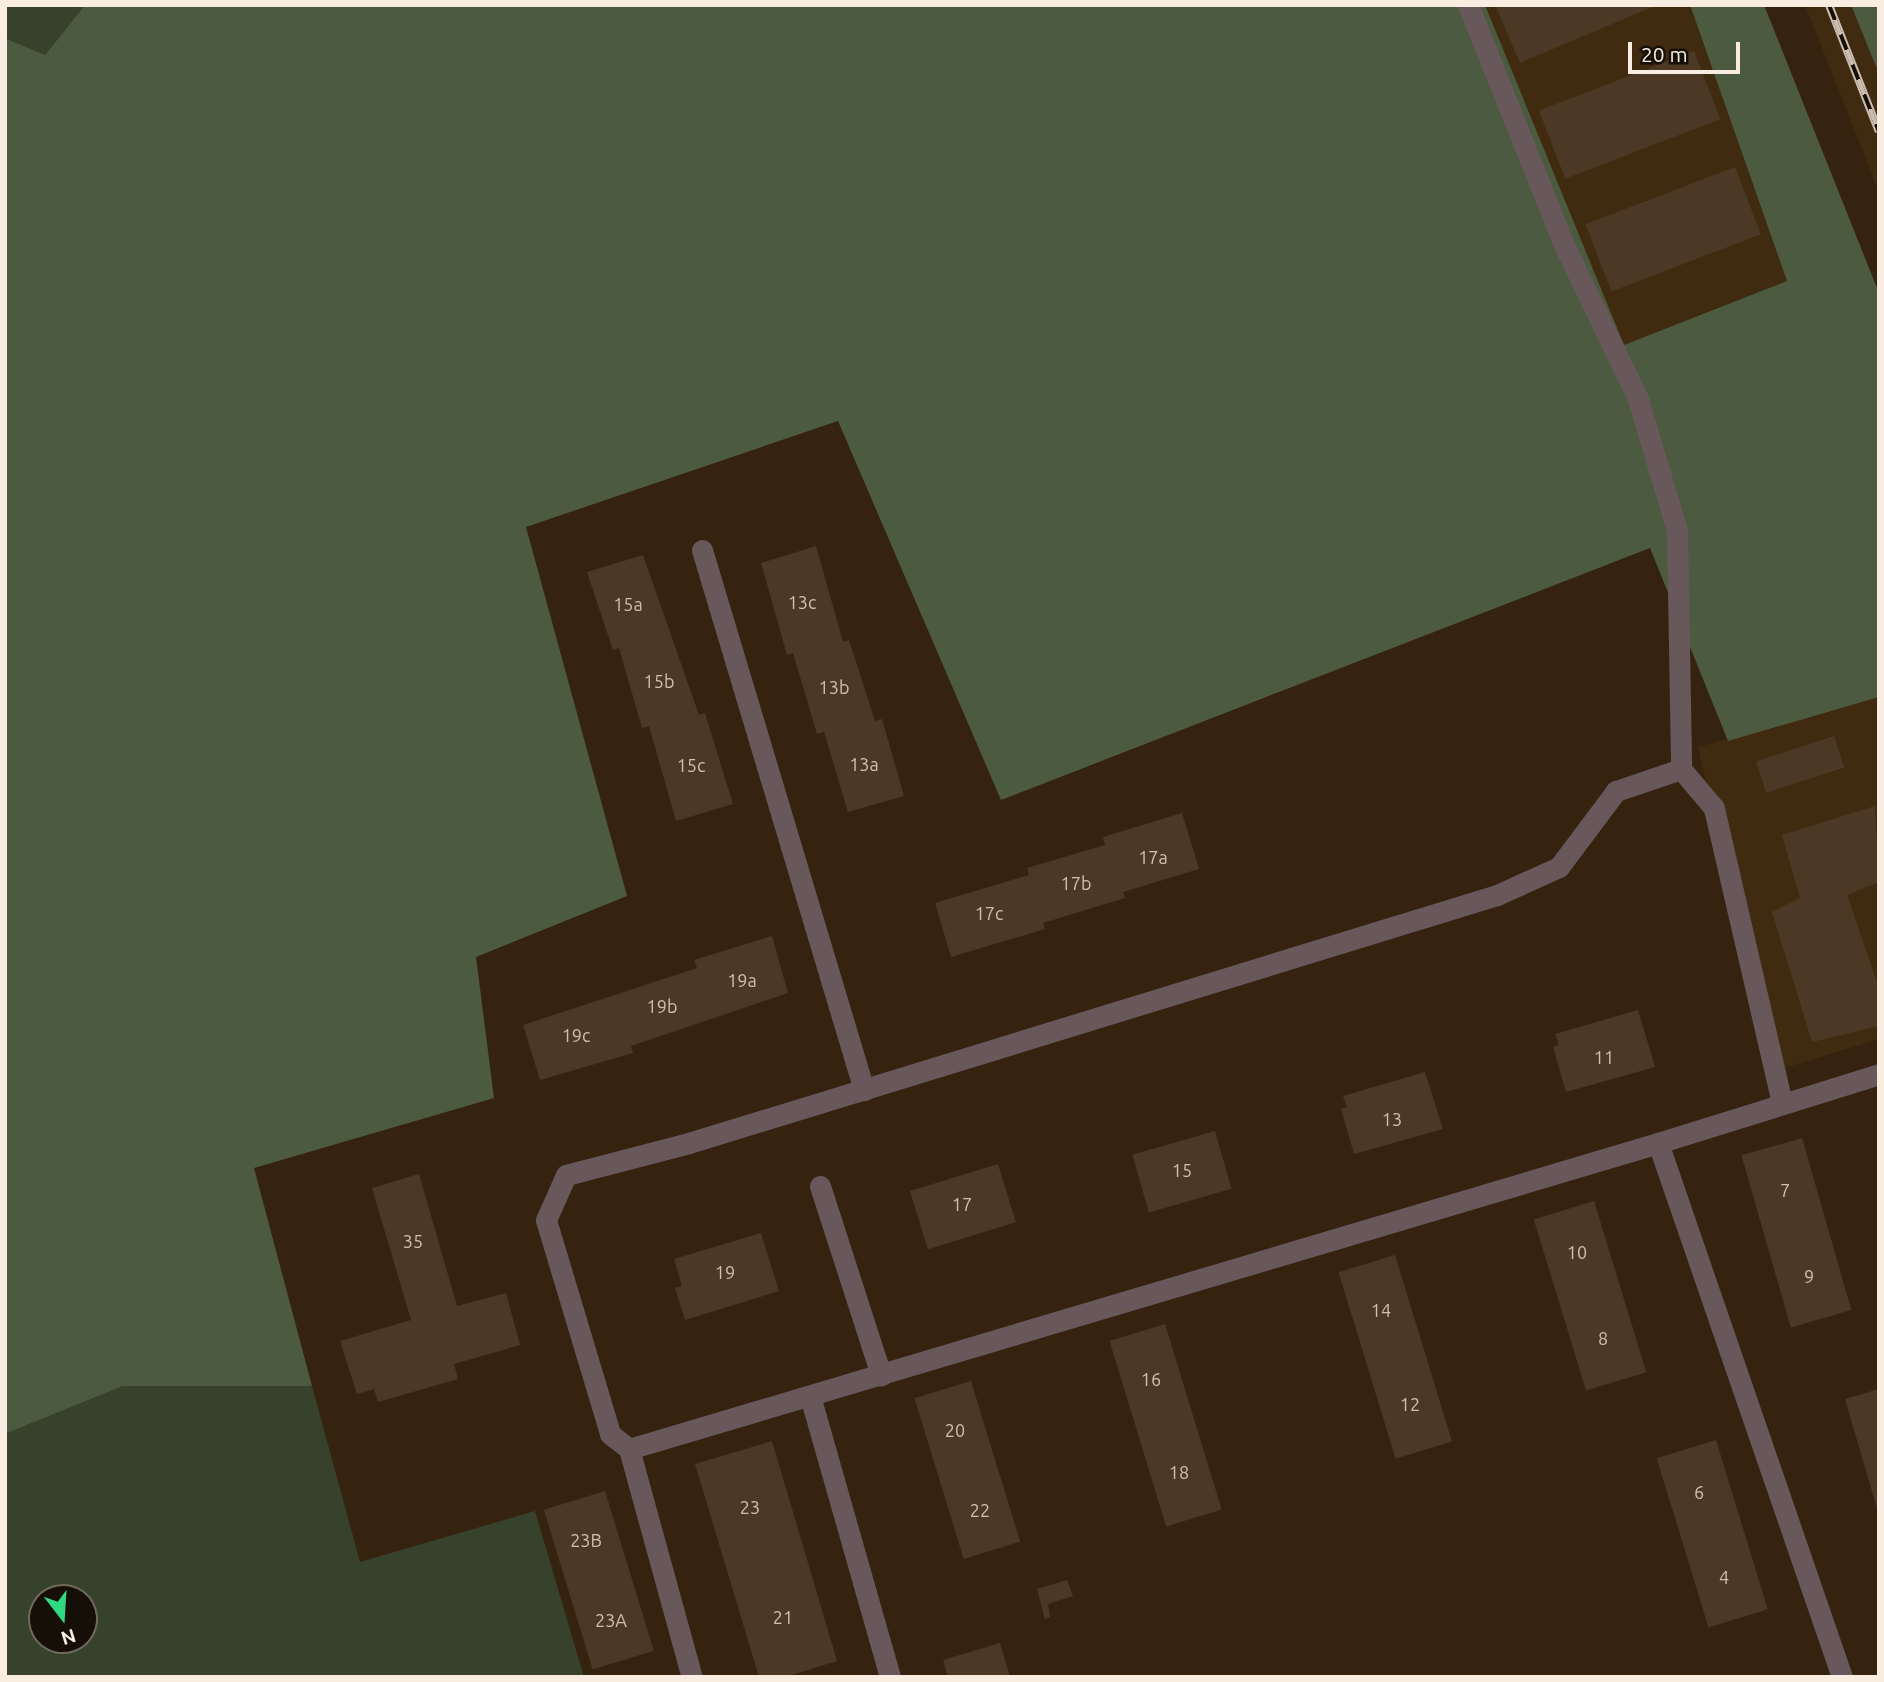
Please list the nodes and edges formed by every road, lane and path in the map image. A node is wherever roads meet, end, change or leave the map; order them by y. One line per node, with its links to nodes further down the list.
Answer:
1 (1468, 5): 3 (lane)
2 (702, 550): 5 (lane)
3 (1681, 769): 5 (lane); 6 (lane)
4 (1879, 1074): 6 (lane)
5 (864, 1090): 11 (lane)
6 (1782, 1104): 7 (lane)
7 (1658, 1143): 9 (lane); 14 (lane)
8 (820, 1186): 9 (lane)
9 (881, 1375): 10 (lane)
10 (810, 1396): 11 (lane); 13 (lane)
11 (629, 1449): 12 (lane)
12 (692, 1677)
13 (890, 1677)
14 (1842, 1677)

